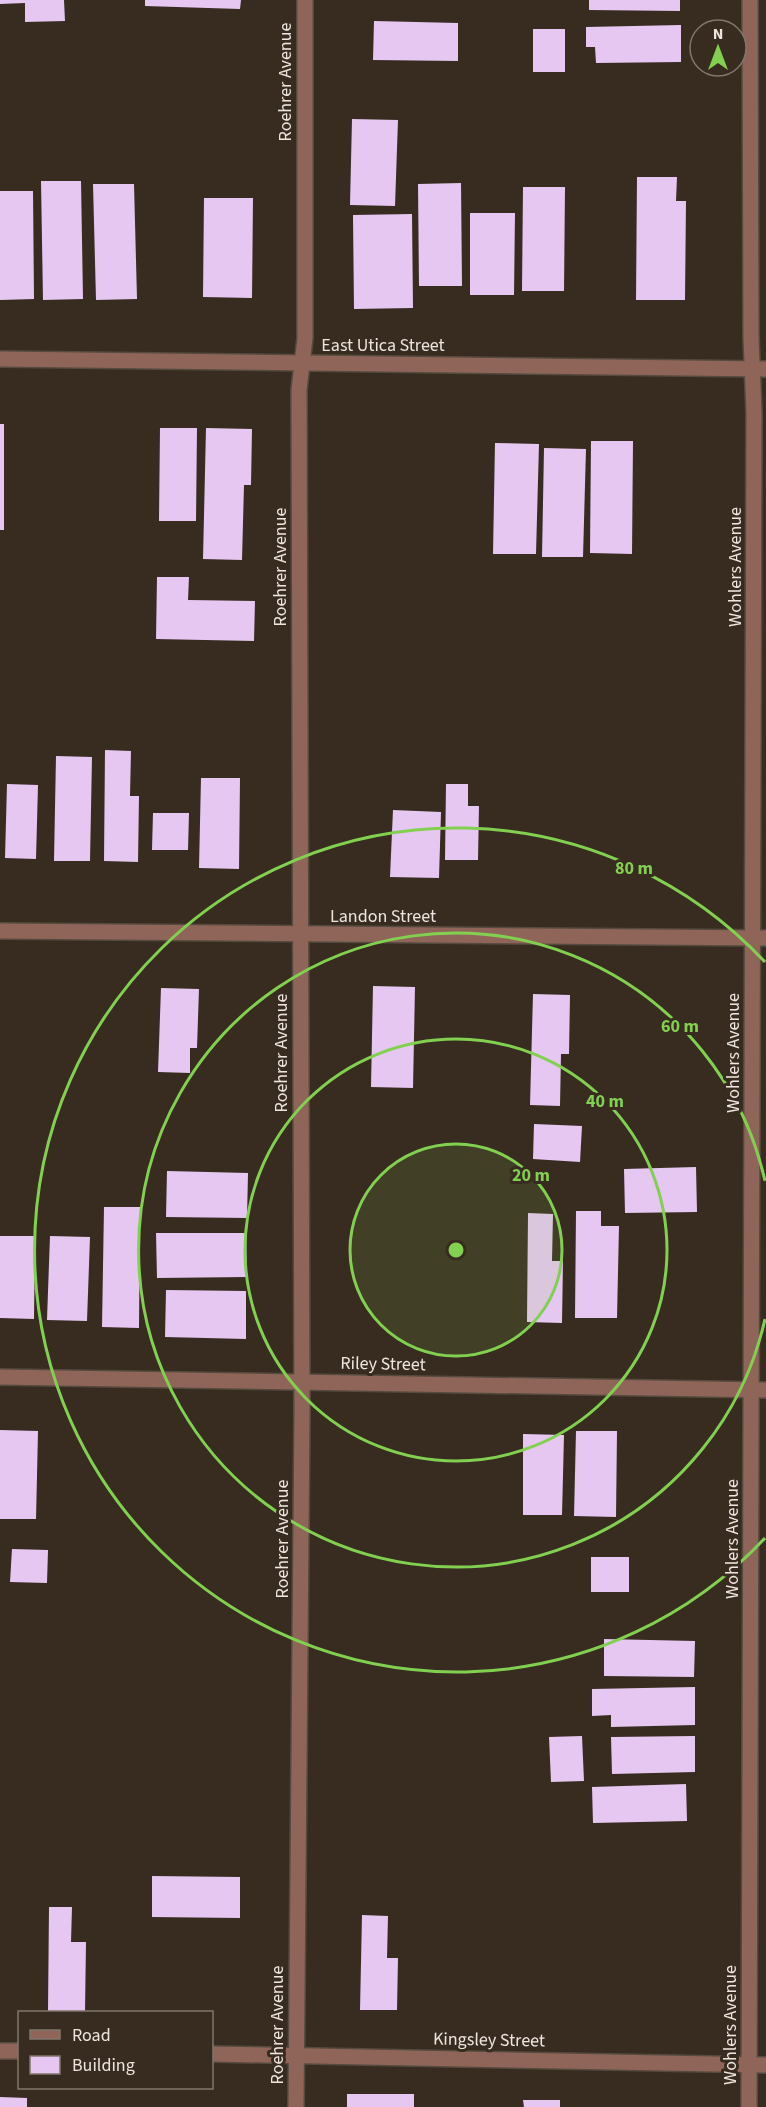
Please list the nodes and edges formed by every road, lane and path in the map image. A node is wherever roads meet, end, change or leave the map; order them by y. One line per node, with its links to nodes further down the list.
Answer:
1 (305, 0): 4 (street, Roehrer Avenue)
2 (750, 0): 5 (street, Wohlers Avenue)
3 (0, 359): 4 (street, East Utica Street)
4 (302, 364): 5 (street, East Utica Street); 7 (street, Roehrer Avenue)
5 (759, 369): 8 (street, Wohlers Avenue)
6 (0, 931): 7 (street, Landon Street)
7 (301, 935): 8 (street, Landon Street); 10 (street, Roehrer Avenue)
8 (760, 938): 11 (street, Wohlers Avenue)
9 (0, 1377): 10 (street, Riley Street)
10 (302, 1382): 11 (street, Riley Street); 15 (street, Roehrer Avenue)
11 (759, 1390): 16 (street, Wohlers Avenue)
12 (0, 2051): 13 (street)
13 (18, 2051)
14 (213, 2054): 15 (street, Kingsley Street)
15 (296, 2055): 16 (street, Kingsley Street); 18 (street, Roehrer Avenue)
16 (749, 2065): 17 (street, Kingsley Street); 19 (street, Wohlers Avenue)
17 (766, 2065)
18 (296, 2107)
19 (749, 2107)

